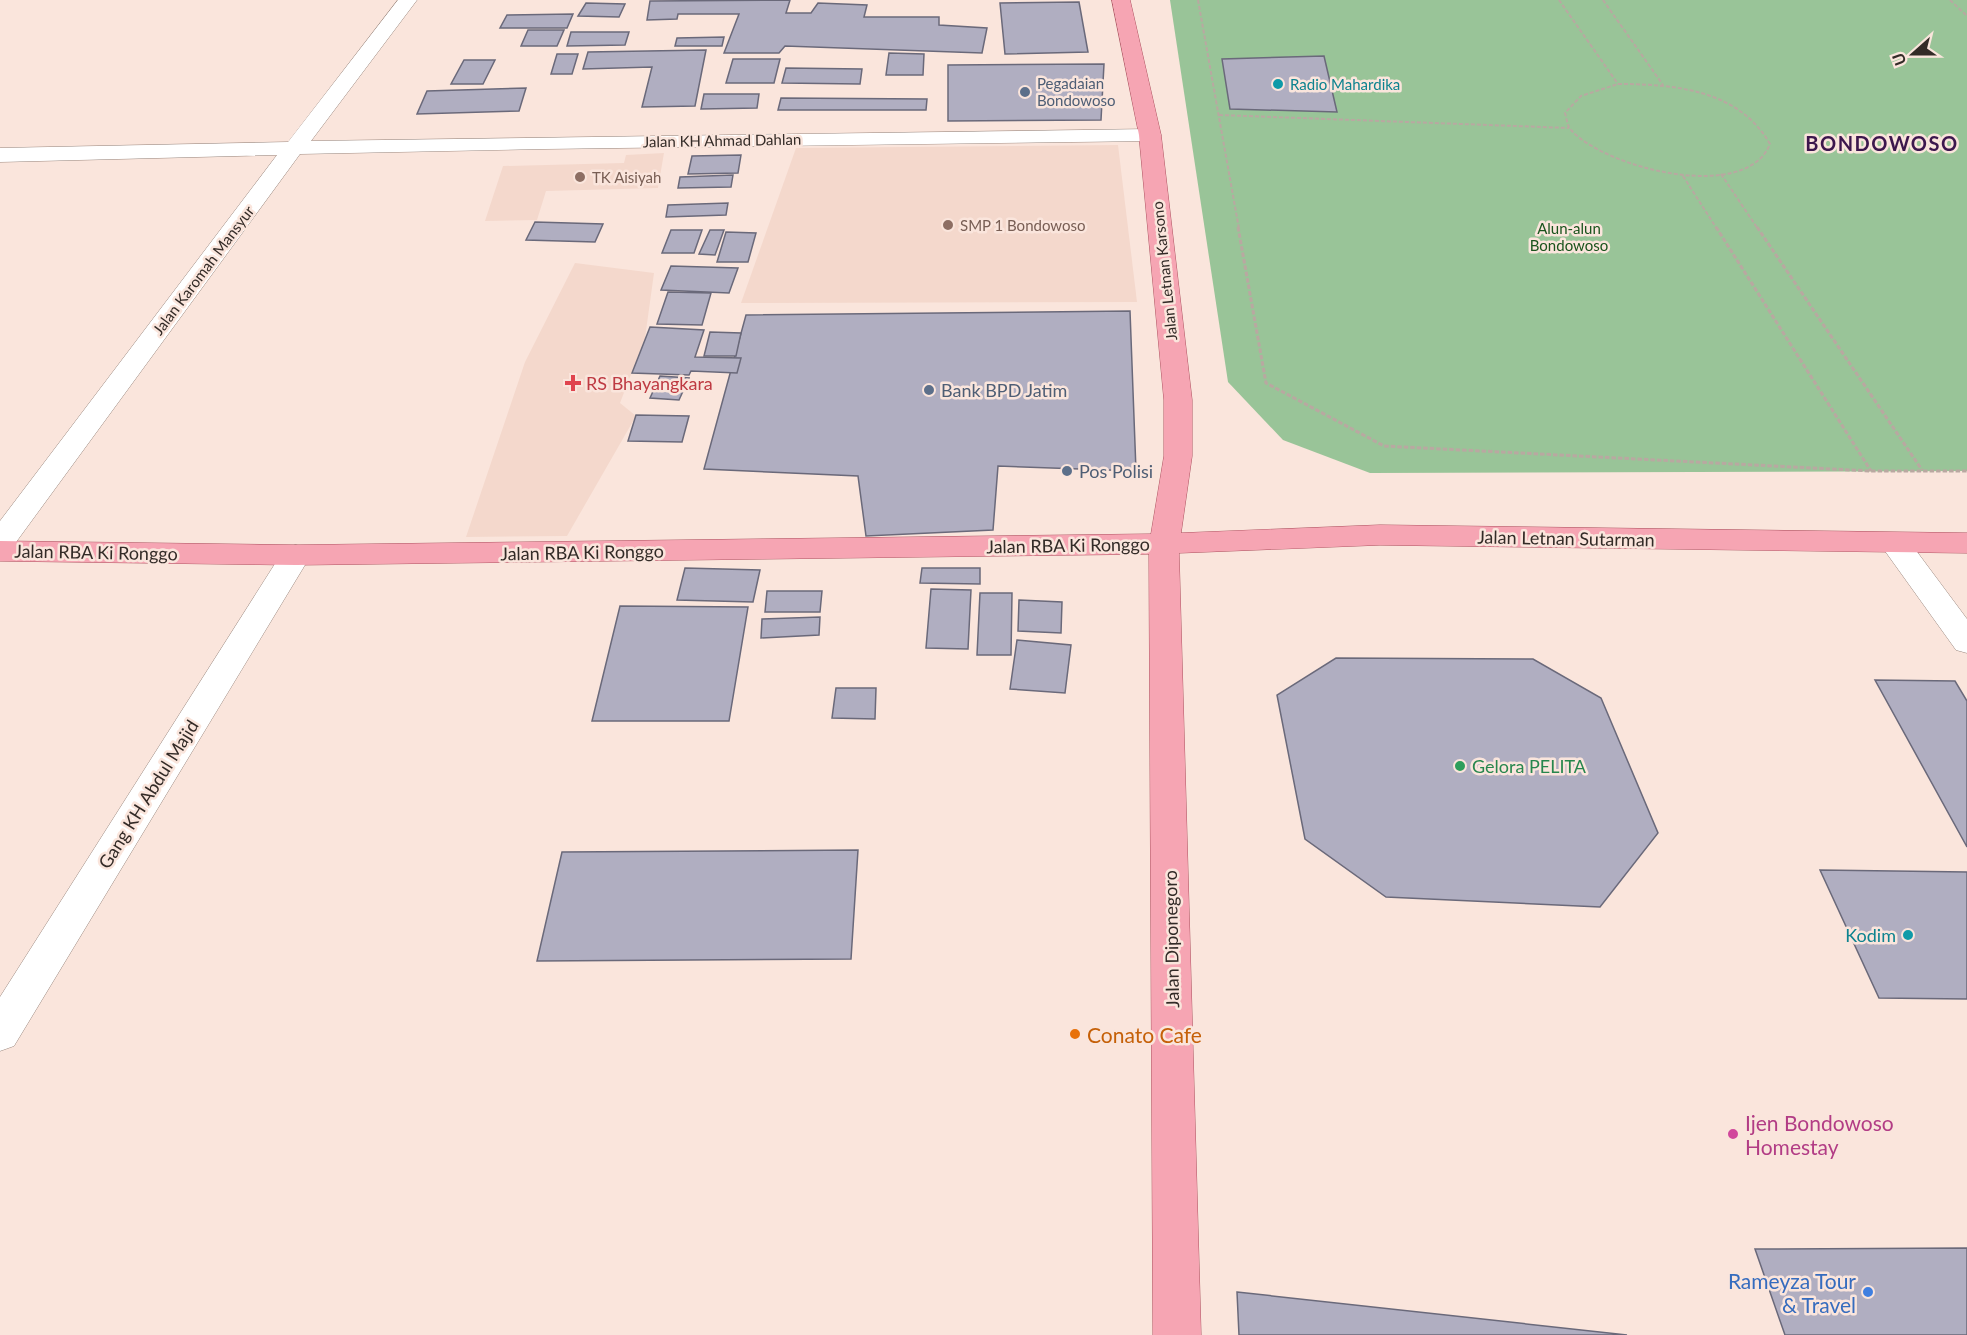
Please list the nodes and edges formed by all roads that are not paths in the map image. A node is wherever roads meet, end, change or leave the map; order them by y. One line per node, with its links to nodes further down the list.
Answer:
1 (408, 0): 4 (street, Jalan Karomah Mansyur)
2 (1121, 0): 3 (main road, Jalan Letnan Karsono)
3 (1149, 135): 4 (street, Jalan KH Ahmad Dahlan); 8 (main road, Jalan Letnan Karsono)
4 (294, 148): 5 (street, Jalan KH Ahmad Dahlan); 6 (street, Jalan Karomah Mansyur)
5 (0, 154)
6 (0, 542)
7 (1967, 543): 9 (main road, Jalan Letnan Sutarman)
8 (1164, 544): 9 (main road, Jalan Letnan Sutarman); 11 (main road, Jalan RBA Ki Ronggo); 14 (main road, Jalan Diponegoro)
9 (1895, 544): 12 (street)
10 (0, 551): 11 (main road, Jalan RBA Ki Ronggo)
11 (296, 555): 13 (street, Gang KH Abdul Majid)
12 (1967, 642)
13 (0, 1033)
14 (1177, 1335)

